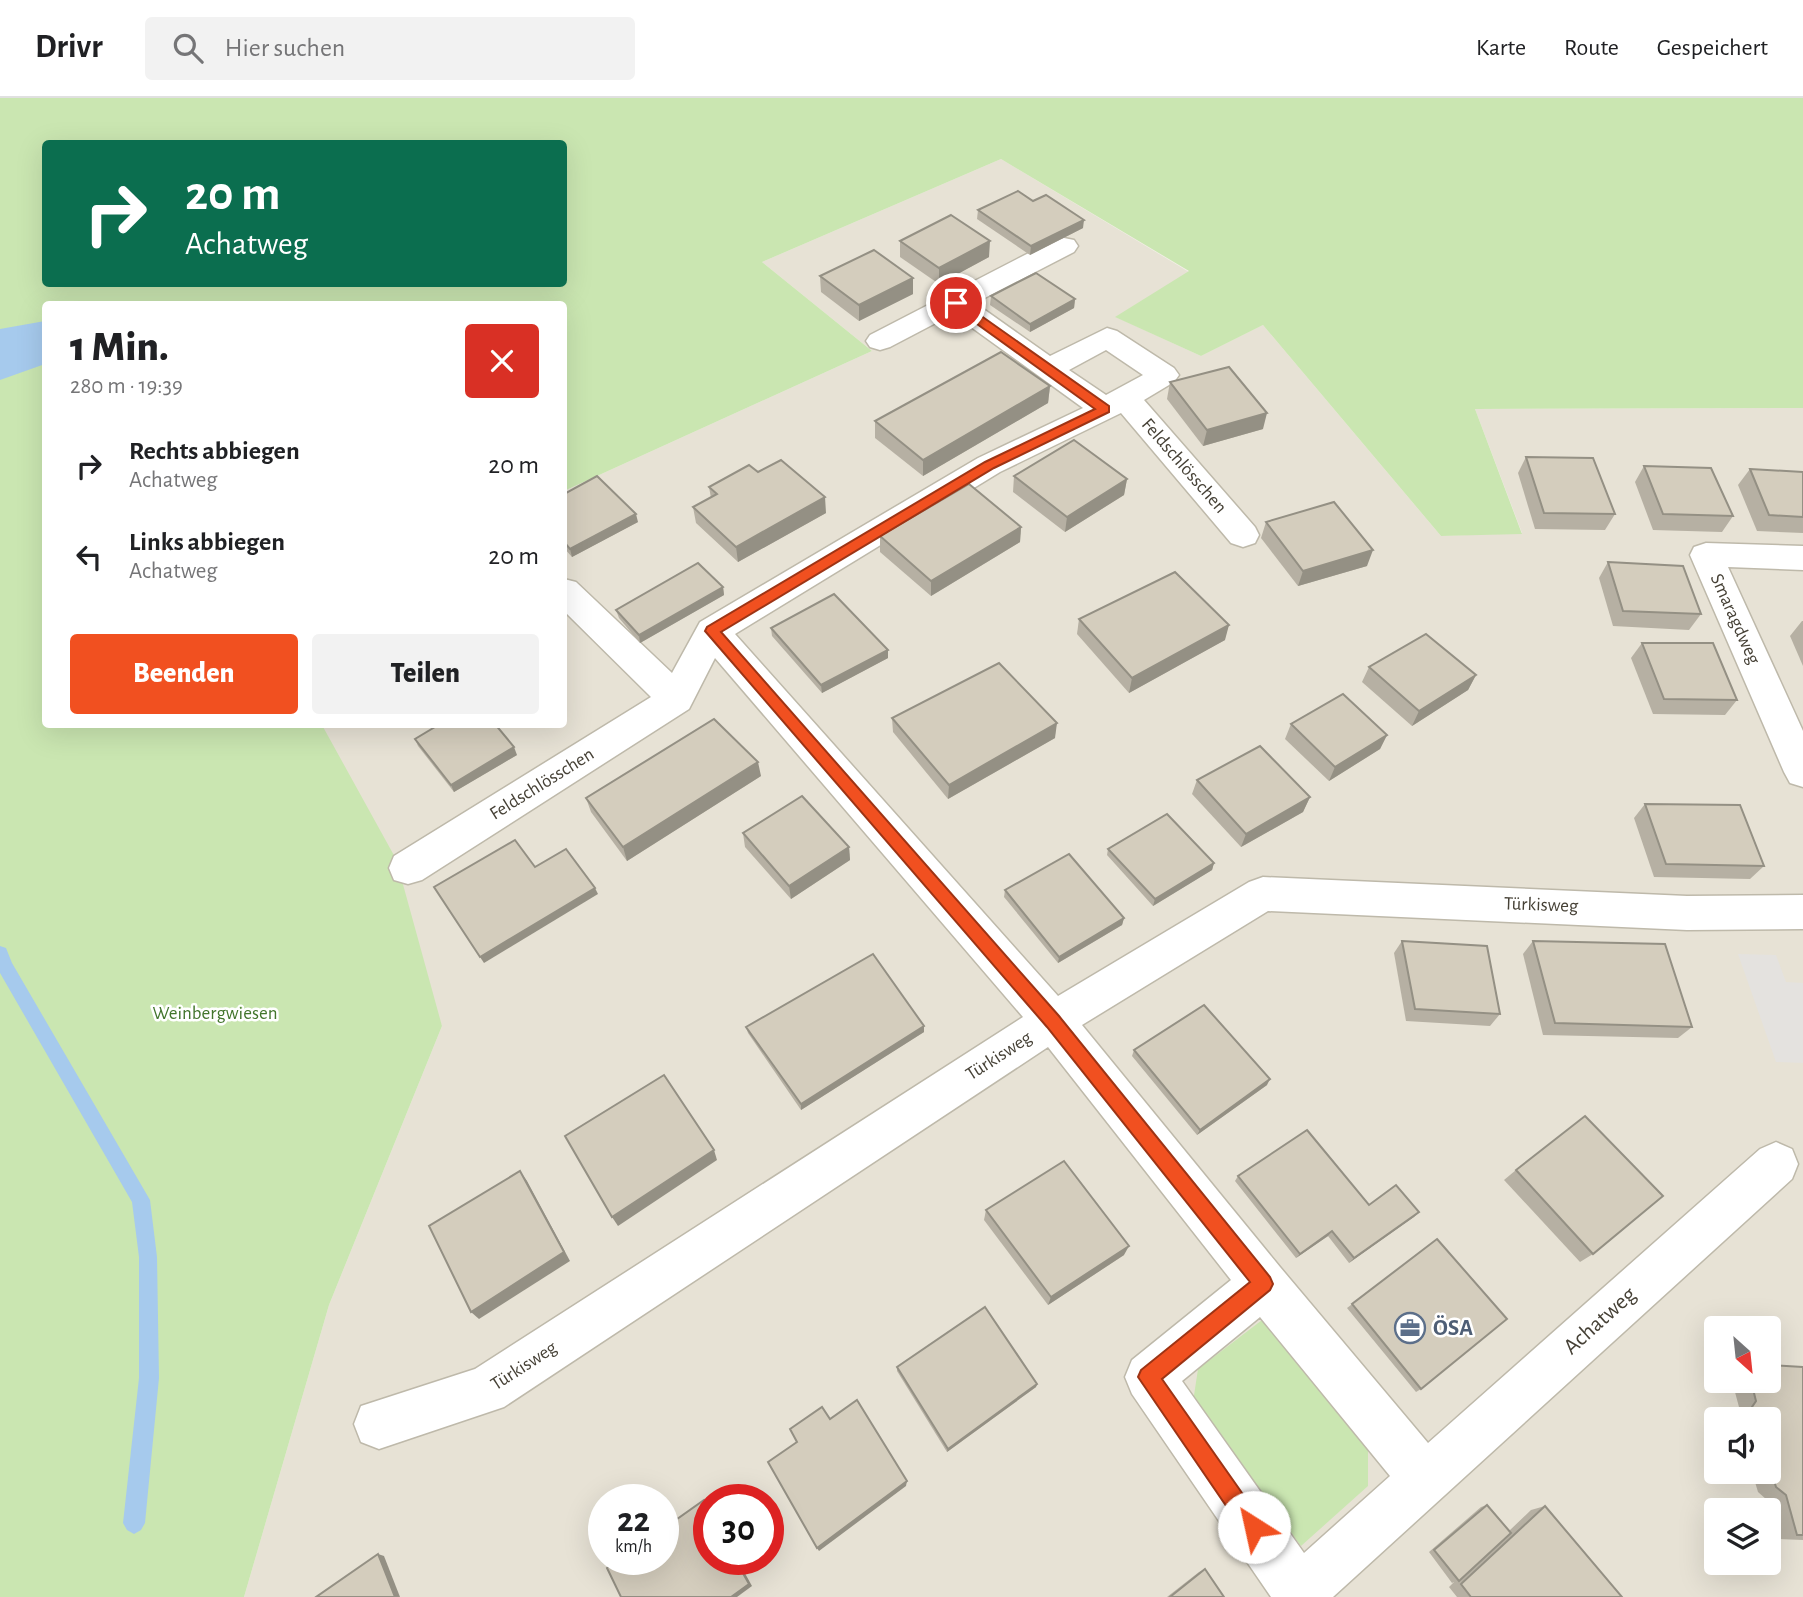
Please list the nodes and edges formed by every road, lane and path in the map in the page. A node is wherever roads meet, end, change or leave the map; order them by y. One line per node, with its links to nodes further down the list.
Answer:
1 (1064, 247): 2 (street)
2 (956, 303): 3 (street); 4 (street, Feldschlösschen)
3 (880, 341)
4 (1048, 369): 5 (street, Feldschlösschen); 5 (street, Feldschlösschen)
5 (1115, 404): 6 (street, Feldschlösschen); 9 (street, Feldschlösschen)
6 (1243, 535)
7 (1803, 558): 11 (street, Smaragdweg)
8 (567, 594): 10 (street)
9 (712, 631): 10 (street, Feldschlösschen); 14 (street)
10 (676, 699): 12 (street, Feldschlösschen)
11 (1803, 772)
12 (408, 869)
13 (1803, 912): 14 (street, Türkisweg)
14 (1053, 1021): 16 (street); 17 (street, Türkisweg)
15 (1776, 1164): 18 (street, Achatweg)
16 (1263, 1284): 18 (street); 19 (street, Achatweg)
17 (379, 1424)
18 (1424, 1478): 19 (street, Achatweg)
19 (1301, 1594)

